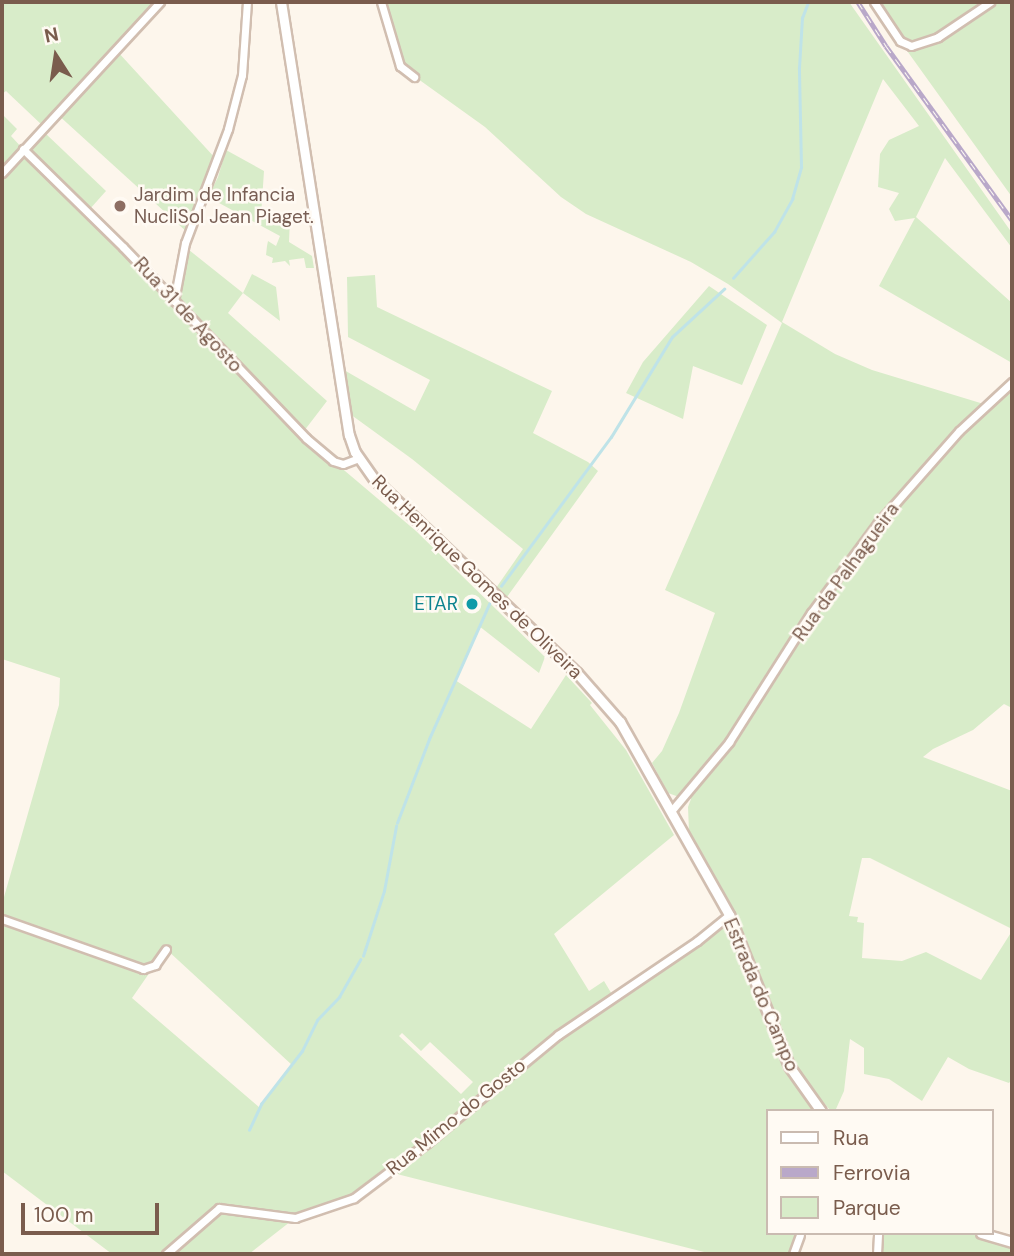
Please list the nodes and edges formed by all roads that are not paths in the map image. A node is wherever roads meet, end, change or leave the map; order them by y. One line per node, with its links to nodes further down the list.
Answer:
1 (160, 2): 8 (street)
2 (247, 2): 10 (street)
3 (281, 2): 12 (street, Rua Henrique Gomes de Oliveira)
4 (382, 2): 7 (street)
5 (874, 2): 6 (street)
6 (990, 2)
7 (414, 77)
8 (23, 149): 9 (street); 10 (street, Rua 31 de Agosto)
9 (2, 173)
10 (174, 301): 12 (street, Rua 31 de Agosto)
11 (1012, 382): 13 (street, Rua da Palhagueira)
12 (359, 458): 13 (street, Rua Henrique Gomes de Oliveira)
13 (672, 810): 14 (street, Rua Henrique Gomes de Oliveira)
14 (708, 875): 15 (street, Estrada do Campo)
15 (729, 915): 18 (street, Estrada do Campo); 23 (street, Rua Mimo do Gosto)
16 (2, 919): 17 (street)
17 (166, 949)
18 (819, 1109)
19 (800, 1235): 24 (street)
20 (878, 1235): 25 (street)
21 (988, 1235): 22 (street)
22 (1012, 1242)
23 (166, 1254)
24 (793, 1254)
25 (877, 1254)

